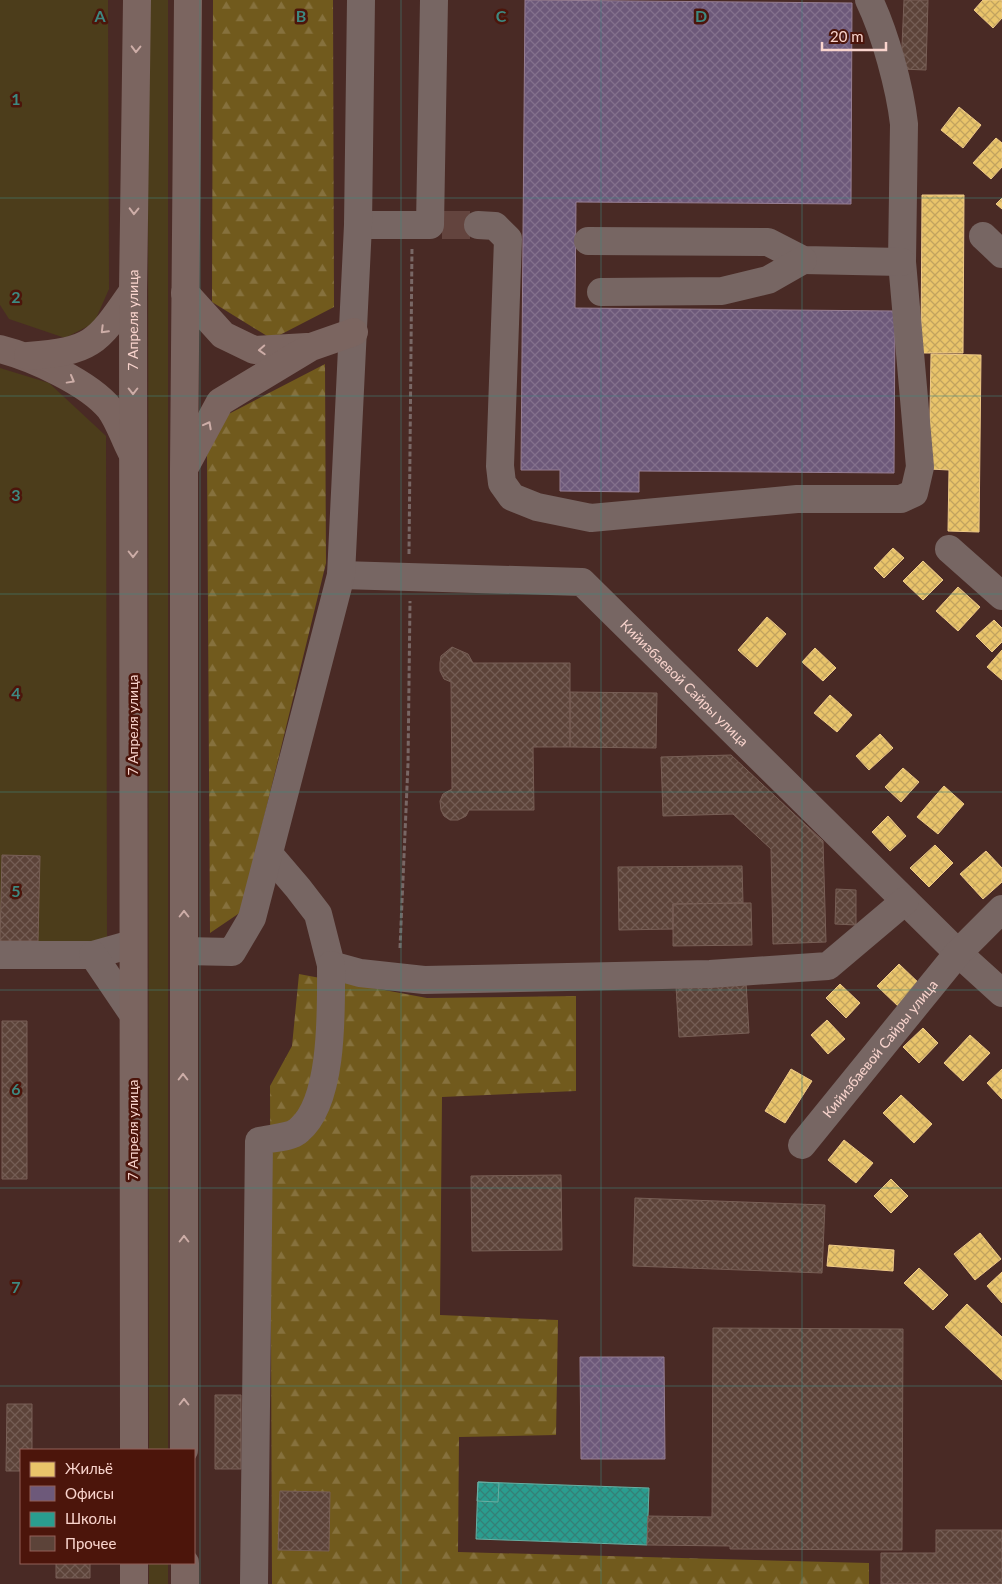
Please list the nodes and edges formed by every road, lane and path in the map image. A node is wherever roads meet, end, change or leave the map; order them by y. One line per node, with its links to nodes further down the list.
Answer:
1 (136, 0): 12 (main road, 7 Апреля улица, one-way to 12)
2 (188, 0): 14 (main road)
3 (360, 0): 6 (street)
4 (434, 0): 7 (street)
5 (869, 0): 11 (street)
6 (358, 225): 7 (street); 15 (street)
7 (428, 225): 22 (path)
8 (478, 225): 11 (street)
9 (588, 241): 10 (street)
10 (803, 260): 11 (street); 13 (street)
11 (902, 262)
12 (133, 291): 18 (main road, one-way to 18); 19 (main road, 7 Апреля улица, one-way to 19)
13 (601, 292)
14 (185, 293): 16 (main road, one-way to 14); 20 (main road)
15 (354, 332): 16 (main road); 23 (street)
16 (311, 347): 20 (main road, one-way to 16)
17 (0, 349): 18 (main road)
18 (28, 356): 19 (main road, one-way to 19)
19 (133, 456): 29 (main road, 7 Апреля улица, one-way to 29)
20 (184, 468): 31 (main road, one-way to 20)
21 (949, 549): 24 (street)
22 (409, 562)
23 (341, 575): 26 (street); 27 (street, Кийизбаевой Сайры улица)
24 (1002, 596)
25 (410, 600): 30 (path)
26 (269, 854): 31 (street); 35 (street)
27 (905, 901): 32 (street, Кийизбаевой Сайры улица); 35 (street)
28 (1002, 909): 32 (street, Кийизбаевой Сайры улица)
29 (132, 944): 34 (street); 37 (main road, 7 Апреля улица)
30 (400, 948)
31 (184, 951): 40 (main road, one-way to 31)
32 (958, 954): 36 (street, Кийизбаевой Сайры улица); 38 (street, Кийизбаевой Сайры улица)
33 (0, 955): 34 (street)
34 (93, 955): 37 (street)
35 (331, 965): 45 (street)
36 (1002, 993)
37 (133, 1014): 39 (main road, 7 Апреля улица)
38 (802, 1145)
39 (134, 1449)
40 (184, 1449)
41 (134, 1564): 43 (main road)
42 (185, 1564): 44 (main road)
43 (134, 1584)
44 (185, 1584)
45 (254, 1584)

